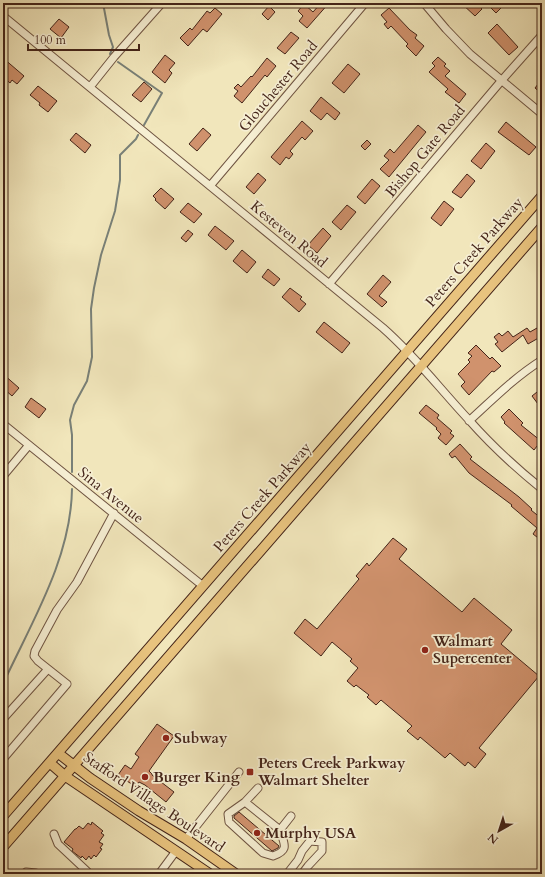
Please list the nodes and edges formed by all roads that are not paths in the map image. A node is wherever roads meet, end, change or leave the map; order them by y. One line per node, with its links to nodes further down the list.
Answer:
1 (162, 3): 7 (street)
2 (365, 3): 9 (street, Glouchester Road)
3 (424, 3): 6 (street)
4 (3, 16): 7 (street, Kesteven Road)
5 (542, 35): 6 (street, Bishop Gate Road)
6 (502, 80): 8 (street); 12 (street, Bishop Gate Road)
7 (90, 87): 9 (street, Kesteven Road)
8 (542, 114)
9 (210, 186): 12 (street, Kesteven Road)
10 (542, 196): 13 (main road, Peters Creek Parkway)
11 (542, 227): 15 (main road)
12 (329, 284): 13 (street, Kesteven Road)
13 (407, 350): 15 (street, Kesteven Road); 22 (main road, Peters Creek Parkway)
14 (542, 360): 16 (street)
15 (422, 366): 16 (street, Kesteven Road); 28 (main road)
16 (469, 421): 20 (street, Kesteven Road)
17 (3, 424): 18 (street, Sina Avenue)
18 (30, 446): 19 (street); 21 (street, Sina Avenue)
19 (3, 476)
20 (542, 490)
21 (114, 513): 22 (street, Sina Avenue); 23 (street)
22 (203, 586): 25 (main road, Peters Creek Parkway)
23 (48, 669): 24 (street); 26 (street)
24 (3, 719)
25 (58, 753): 27 (main road, Peters Creek Parkway); 28 (main road, Stafford Village Boulevard)
26 (3, 759)
27 (50, 763): 30 (main road, Stafford Village Boulevard); 33 (main road, Peters Creek Parkway)
28 (74, 766): 30 (main road); 37 (main road, Stafford Village Boulevard)
29 (239, 772): 37 (street)
30 (65, 776): 38 (main road); 39 (main road, Stafford Village Boulevard)
31 (258, 788): 32 (street)
32 (245, 802): 35 (street); 35 (street)
33 (3, 816)
34 (292, 816): 35 (street)
35 (280, 830)
36 (54, 834): 42 (street)
37 (186, 839): 45 (main road, Stafford Village Boulevard)
38 (3, 847)
39 (176, 851): 43 (street); 44 (main road, Stafford Village Boulevard)
40 (36, 873): 41 (street)
41 (24, 874)
42 (90, 874)
43 (158, 874)
44 (210, 874)
45 (236, 874)
46 (287, 874): 47 (street)
47 (302, 874)

